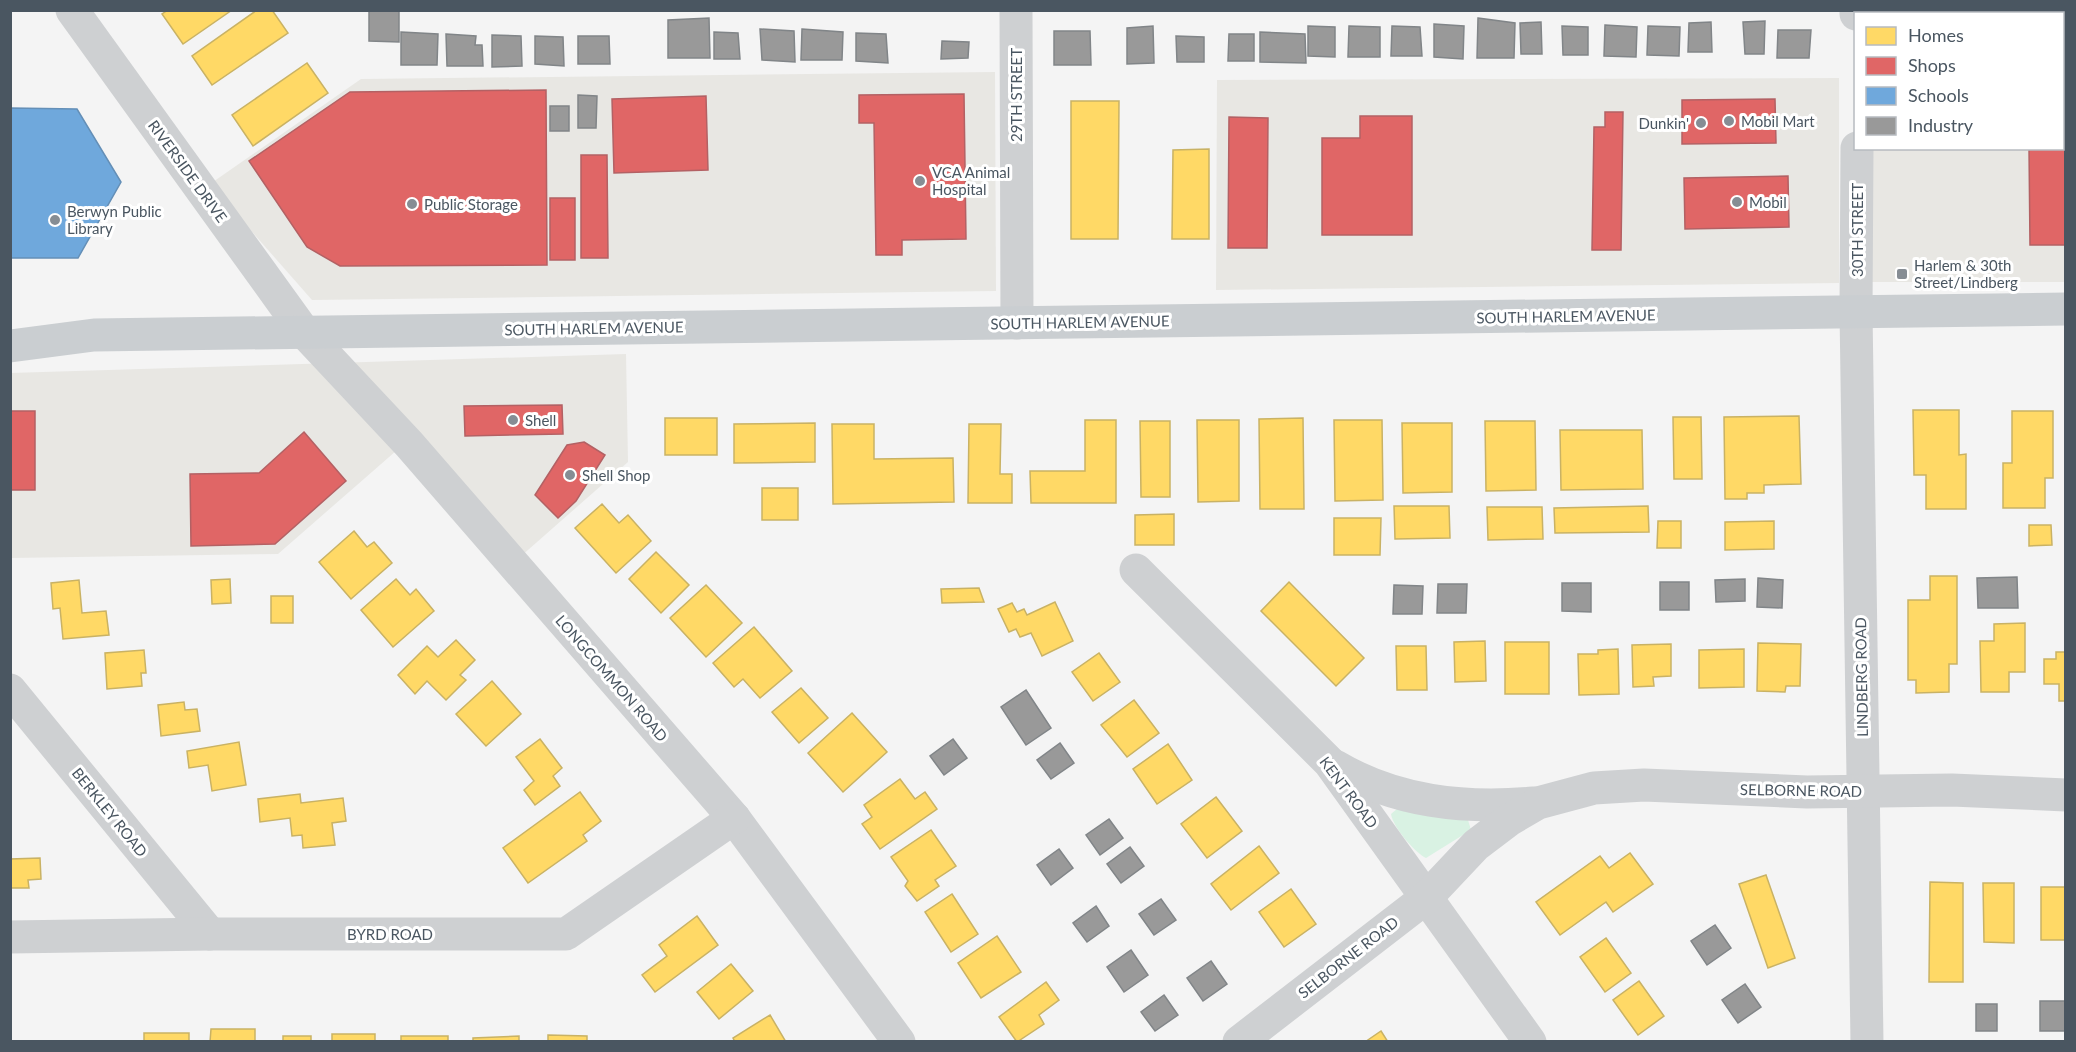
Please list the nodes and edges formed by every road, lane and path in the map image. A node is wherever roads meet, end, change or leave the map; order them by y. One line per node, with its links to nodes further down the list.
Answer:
1 (72, 10): 8 (street, RIVERSIDE DRIVE)
2 (1016, 10): 7 (street, 29TH STREET)
3 (1857, 150): 5 (street, 30TH STREET)
4 (2066, 309): 5 (main road, SOUTH HARLEM AVENUE)
5 (1856, 312): 7 (main road, SOUTH HARLEM AVENUE); 14 (street, LINDBERG ROAD)
6 (10, 322): 9 (main road, SOUTH HARLEM AVENUE)
7 (1017, 323): 8 (main road, SOUTH HARLEM AVENUE)
8 (304, 332): 9 (main road, SOUTH HARLEM AVENUE); 17 (street, LONGCOMMON ROAD)
9 (94, 335): 10 (main road, SOUTH HARLEM AVENUE)
10 (10, 346)
11 (1136, 570): 13 (street, KENT ROAD)
12 (10, 690): 19 (street, BERKLEY ROAD)
13 (1329, 762): 16 (street, SELBORNE ROAD); 18 (street, KENT ROAD)
14 (1863, 791): 15 (street, SELBORNE ROAD); 16 (street, SELBORNE ROAD); 24 (street, LINDBERG ROAD)
15 (2066, 795)
16 (1538, 803): 18 (street, SELBORNE ROAD)
17 (734, 818): 19 (street, BYRD ROAD); 21 (street, LONGCOMMON ROAD)
18 (1427, 897): 22 (street, SELBORNE ROAD); 23 (street, KENT ROAD)
19 (210, 934): 20 (street, BYRD ROAD)
20 (10, 937)
21 (899, 1041)
22 (1239, 1041)
23 (1530, 1041)
24 (1867, 1041)

